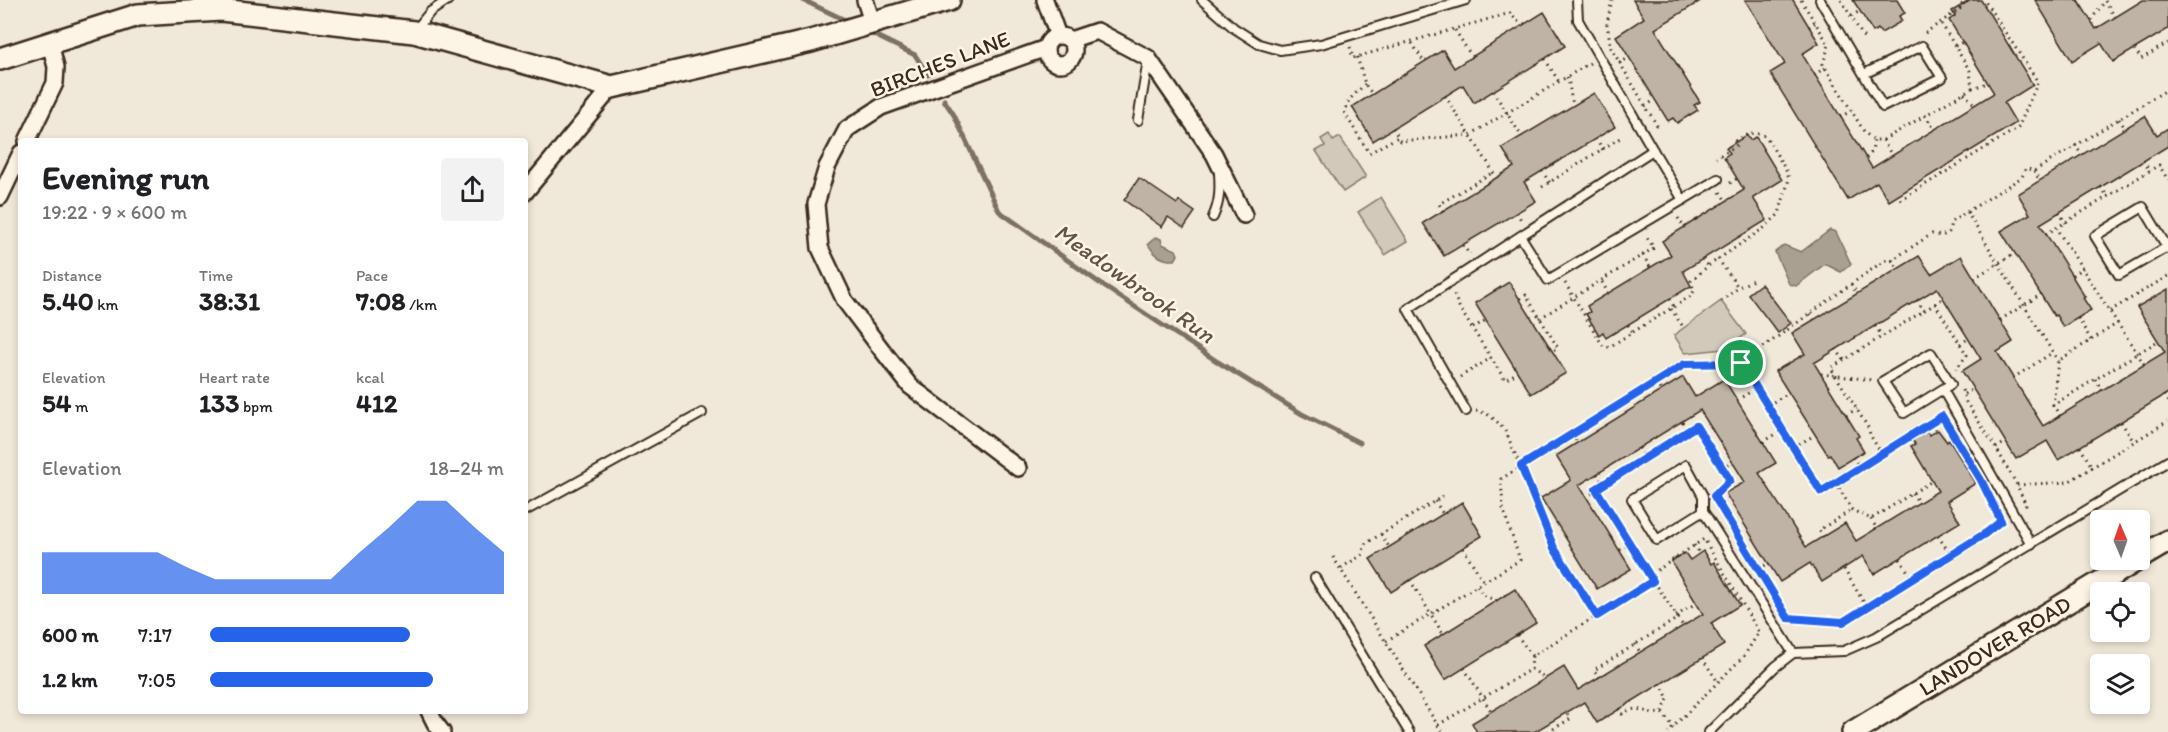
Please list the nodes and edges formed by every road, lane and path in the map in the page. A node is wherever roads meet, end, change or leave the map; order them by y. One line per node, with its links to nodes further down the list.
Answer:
1 (448, 0): 26 (lane)
2 (865, 0): 20 (street)
3 (949, 0): 20 (main road)
4 (1045, 0): 29 (street)
5 (1202, 0): 28 (lane)
6 (1466, 0): 28 (lane)
7 (1577, 0): 39 (lane)
8 (1612, 0): 37 (path)
9 (1801, 0): 21 (path)
10 (1820, 0): 49 (lane)
11 (1841, 0): 17 (path)
12 (1969, 0): 22 (path)
13 (1984, 0): 85 (path)
14 (2105, 0): 18 (path); 19 (path)
15 (221, 5): 26 (main road); 32 (main road)
16 (1860, 10): 17 (path)
17 (1851, 16): 30 (path)
18 (2115, 17)
19 (2091, 20)
20 (867, 23): 55 (main road)
21 (1815, 23): 24 (path); 48 (path)
22 (1941, 23): 27 (path); 35 (path)
23 (1525, 24): 25 (path)
24 (1809, 27)
25 (1455, 30): 33 (path); 41 (path)
26 (414, 32): 55 (main road)
27 (1925, 33)
28 (1348, 36): 40 (path)
29 (1064, 38): 36 (street, BIRCHES LANE); 36 (street, BIRCHES LANE); 42 (street, BIRCHES LANE)
30 (1864, 38)
31 (1963, 42): 35 (path)
32 (50, 43): 44 (main road); 80 (street)
33 (1412, 43): 40 (path); 46 (path)
34 (2168, 43): 38 (path)
35 (1955, 46): 56 (path)
36 (1046, 48): 248 (street, BIRCHES LANE)
37 (1611, 48): 39 (path); 47 (path)
38 (2135, 49)
39 (1600, 56): 51 (path); 88 (lane)
40 (1357, 57): 54 (path)
41 (1472, 57)
42 (1148, 58): 71 (lane); 96 (street, BIRCHES LANE)
43 (1629, 58): 47 (path)
44 (0, 59)
45 (1545, 59): 52 (path)
46 (1424, 62)
47 (1619, 63): 65 (path)
48 (1825, 68): 50 (path); 66 (path)
49 (1864, 74): 49 (lane)
50 (1814, 75)
51 (1567, 77): 52 (path); 63 (path)
52 (1559, 82): 67 (path)
53 (1988, 83): 56 (path)
54 (1365, 84): 60 (path); 79 (path)
55 (612, 87): 110 (street)
56 (1972, 88): 59 (path)
57 (2168, 89): 70 (path)
58 (1493, 91): 67 (path)
59 (1964, 93): 64 (path); 68 (path)
60 (1372, 94)
61 (1445, 96): 76 (path)
62 (1655, 100): 65 (path)
63 (1574, 105)
64 (1975, 105)
65 (1645, 106): 74 (path)
66 (1851, 111): 69 (path); 83 (path)
67 (1507, 113): 76 (path); 77 (path)
68 (1925, 115): 75 (path); 84 (path)
69 (1840, 117)
70 (2119, 119): 73 (path); 86 (path)
71 (1138, 120)
72 (1392, 128): 79 (path)
73 (2125, 128)
74 (1659, 129)
75 (1935, 130)
76 (1470, 135): 79 (path); 101 (path)
77 (1522, 136)
78 (1994, 136): 85 (path)
79 (1398, 137)
80 (28, 138)
81 (1596, 138): 87 (path)
82 (1620, 138): 87 (path)
83 (1874, 140): 84 (path); 92 (path)
84 (1883, 140): 90 (path)
85 (1998, 141): 97 (path)
86 (2075, 146): 89 (path); 99 (path)
87 (1603, 150): 106 (path)
88 (1653, 150): 116 (lane); 135 (lane)
89 (2082, 155)
90 (1892, 156)
91 (1716, 158): 136 (path)
92 (1866, 158)
93 (18, 159): 114 (street)
94 (2143, 161): 100 (path)
95 (1952, 162): 97 (path)
96 (1219, 165): 124 (street, BIRCHES LANE); 126 (lane)
97 (1955, 167): 112 (path)
98 (1542, 171): 106 (path)
99 (2034, 171): 105 (path); 122 (path)
100 (2150, 171)
101 (1492, 173): 102 (path); 119 (path)
102 (1496, 178)
103 (1718, 178): 116 (lane)
104 (1737, 178): 107 (path)
105 (2040, 181)
106 (1550, 183): 108 (path)
107 (1728, 184)
108 (1542, 187)
109 (2101, 187): 115 (path)
110 (528, 188)
111 (1910, 188): 112 (path)
112 (1913, 192): 117 (path)
113 (1711, 195): 118 (path)
114 (0, 197)
115 (2108, 197)
116 (1683, 200): 148 (lane)
117 (1900, 200)
118 (1726, 201)
119 (1443, 210)
120 (1685, 211): 125 (path)
121 (1517, 212): 128 (path)
122 (1967, 212): 142 (path); 143 (path)
123 (2059, 212): 129 (path)
124 (1244, 215)
125 (1677, 216): 127 (path); 130 (path)
126 (1213, 217)
127 (1669, 221)
128 (1522, 222)
129 (2066, 223)
130 (1684, 227)
131 (2056, 228): 134 (path)
132 (1654, 231): 139 (path)
133 (1745, 233): 136 (path)
134 (2046, 234)
135 (1521, 237): 148 (lane); 154 (lane)
136 (1749, 238): 141 (path)
137 (2167, 248): 137 (lane)
138 (2015, 253): 143 (path)
139 (1643, 255): 145 (path); 153 (path)
140 (1703, 259): 144 (path)
141 (1718, 259): 144 (path); 156 (path)
142 (1892, 260): 146 (path); 155 (path)
143 (1998, 263): 151 (path); 167 (path)
144 (1708, 266): 168 (path)
145 (1650, 267)
146 (1898, 268)
147 (2083, 268): 149 (path)
148 (1560, 273): 160 (path)
149 (2072, 275)
150 (2168, 276): 170 (path)
151 (1974, 278)
152 (1755, 279): 156 (path)
153 (1602, 282): 157 (path); 160 (path)
154 (1447, 283): 180 (path); 203 (lane)
155 (1851, 284): 158 (path); 171 (path)
156 (1739, 287): 165 (path)
157 (1608, 293)
158 (1857, 294)
159 (2040, 295): 167 (path)
160 (1574, 298): 172 (path); 182 (path)
161 (1943, 298): 166 (path)
162 (1520, 299): 172 (path)
163 (1670, 299): 168 (path)
164 (1917, 300): 169 (path)
165 (1721, 301)
166 (1935, 304): 169 (path); 187 (path)
167 (2024, 305): 176 (path); 191 (path)
168 (1673, 308): 181 (path); 182 (path)
169 (1924, 310): 183 (path)
170 (2110, 311)
171 (1810, 314): 175 (path); 195 (path)
172 (1540, 318): 190 (path)
173 (2078, 318): 185 (path)
174 (1486, 320): 180 (path)
175 (1814, 320)
176 (2000, 320)
177 (2118, 324): 185 (path)
178 (1628, 325): 182 (path)
179 (1875, 326): 183 (path)
180 (1473, 328): 192 (path)
181 (1684, 328)
182 (1633, 332)
183 (1882, 336): 193 (path)
184 (1968, 339): 187 (path)
185 (2091, 340): 194 (path)
186 (2158, 341): 201 (path)
187 (1960, 344): 199 (path)
188 (1732, 345): 195 (path)
189 (1836, 349): 193 (path)
190 (1553, 351)
191 (2052, 353): 194 (path); 200 (path)
192 (1491, 358): 196 (path); 203 (path)
193 (1844, 360): 198 (path)
194 (2058, 361): 217 (path)
195 (1741, 363): 204 (path); 206 (path)
196 (1518, 372)
197 (1821, 374): 198 (path)
198 (1836, 375): 202 (path); 218 (path)
199 (1958, 378)
200 (2013, 378)
201 (2095, 379): 209 (path); 217 (path)
202 (1883, 381): 207 (lane); 207 (lane)
203 (1450, 383): 219 (lane)
204 (1656, 383): 210 (path); 231 (path)
205 (1961, 386): 212 (path)
206 (1757, 388): 214 (path); 216 (path)
207 (1943, 390): 266 (lane)
208 (1973, 390): 212 (path)
209 (2102, 390)
210 (1661, 391)
211 (1789, 393): 216 (path)
212 (1964, 394): 240 (path)
213 (2164, 395): 215 (path)
214 (1737, 400)
215 (2168, 402)
216 (1768, 405): 228 (path)
217 (2053, 405): 222 (path)
218 (1857, 409): 221 (path); 241 (path)
219 (1466, 411): 246 (path)
220 (702, 413): 262 (lane)
221 (1846, 415)
222 (2060, 416)
223 (2168, 421): 236 (path)
224 (1682, 422): 230 (path)
225 (2121, 422): 236 (path)
226 (1932, 423): 227 (path); 229 (path); 241 (path)
227 (1947, 425)
228 (1783, 430): 234 (path); 237 (path)
229 (1936, 431)
230 (1687, 432): 243 (path); 249 (path)
231 (1572, 434): 233 (path); 246 (path)
232 (1815, 435): 237 (path)
233 (1578, 442)
234 (1763, 442)
235 (2006, 442): 240 (path)
236 (2134, 442): 247 (path)
237 (1794, 447): 253 (path)
238 (2080, 447): 247 (path)
239 (1640, 448): 243 (path)
240 (1996, 448): 255 (path)
241 (1882, 454): 250 (path)
242 (1853, 457): 250 (path)
243 (1645, 458): 254 (path)
244 (1732, 461): 249 (path)
245 (2168, 461): 274 (lane)
246 (1521, 466): 294 (path); 300 (path)
247 (2092, 467): 255 (path)
248 (1018, 468)
249 (1722, 468): 287 (path)
250 (1860, 468): 253 (path)
251 (1597, 474): 254 (path)
252 (1932, 481): 257 (path)
253 (1836, 483): 263 (path)
254 (1603, 484): 256 (path)
255 (2017, 485): 266 (path)
256 (1597, 491): 259 (path); 273 (path)
257 (1912, 493): 261 (path); 267 (path)
258 (1445, 495): 260 (path)
259 (1586, 497)
260 (1435, 501): 265 (path); 269 (path)
261 (1919, 503)
262 (528, 509)
263 (1852, 510): 267 (path); 271 (path)
264 (1703, 511): 264 (lane); 308 (lane)
265 (1443, 514)
266 (2015, 515): 274 (lane); 281 (path)
267 (1871, 519): 268 (path)
268 (1877, 529)
269 (1381, 534): 276 (path); 285 (path)
270 (1938, 536): 281 (path)
271 (1823, 537)
272 (2168, 541): 279 (main road, LANDOVER ROAD)
273 (1630, 544): 278 (path); 289 (path)
274 (2031, 544): 308 (lane)
275 (1694, 545): 280 (path); 289 (path); 315 (path)
276 (1389, 547)
277 (1463, 548): 294 (path)
278 (1620, 550)
279 (2150, 552)
280 (1700, 554)
281 (1951, 555): 292 (path)
282 (1334, 557): 285 (path)
283 (1900, 559): 292 (path)
284 (1769, 563): 287 (path)
285 (1341, 568): 305 (path)
286 (1844, 568): 298 (path)
287 (1759, 569): 298 (path)
288 (2120, 570): 331 (main road, LANDOVER ROAD)
289 (1650, 575): 293 (path)
290 (1315, 578): 326 (lane)
291 (1410, 580): 299 (path)
292 (1913, 580): 298 (path)
293 (1653, 581): 300 (path); 301 (path)
294 (1484, 582): 295 (path)
295 (1477, 586): 296 (path); 299 (path)
296 (1497, 601)
297 (1696, 603): 301 (path)
298 (1867, 608)
299 (1431, 614): 303 (path); 305 (path)
300 (1597, 616): 309 (path)
301 (1677, 617): 302 (path); 306 (path)
302 (1683, 626)
303 (1443, 634)
304 (1517, 635): 309 (path)
305 (1386, 641): 323 (path)
306 (1635, 644): 307 (path); 314 (path)
307 (1640, 652)
308 (1793, 653): 330 (lane)
309 (1532, 656): 312 (path)
310 (1702, 658): 315 (path)
311 (1464, 668): 317 (path)
312 (1531, 669): 313 (path); 317 (path)
313 (1545, 678)
314 (1599, 678)
315 (1718, 682): 324 (path)
316 (1661, 683): 321 (path)
317 (1483, 699): 319 (path); 323 (path)
318 (1618, 709): 321 (path)
319 (1491, 711)
320 (1566, 712): 328 (path)
321 (1662, 713): 324 (path)
322 (430, 714): 325 (street)
323 (1438, 725): 327 (path)
324 (1674, 727): 329 (path)
325 (442, 732)
326 (1409, 732)
327 (1442, 732)
328 (1548, 732)
329 (1668, 732)
330 (1709, 732)
331 (1853, 732)

